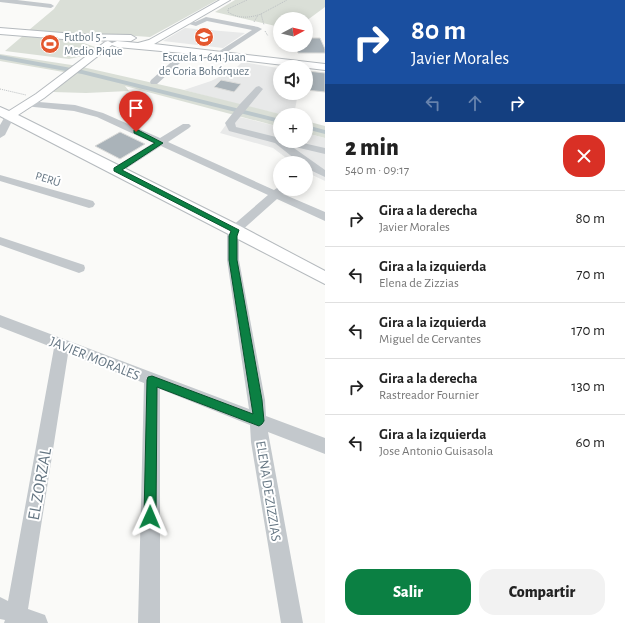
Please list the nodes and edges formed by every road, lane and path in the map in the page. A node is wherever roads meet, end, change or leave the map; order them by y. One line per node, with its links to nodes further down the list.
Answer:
1 (0, 0): 4 (street)
2 (247, 0): 5 (path)
3 (287, 0): 8 (path)
4 (11, 1): 6 (street); 7 (street)
5 (227, 5): 8 (path); 9 (main road)
6 (51, 6)
7 (0, 8)
8 (261, 14): 11 (path)
9 (193, 23): 10 (street); 11 (street); 16 (main road)
10 (206, 29)
11 (260, 29): 13 (street); 14 (path); 19 (street)
12 (2, 30): 15 (main road)
13 (222, 30)
14 (268, 36)
15 (110, 41): 16 (main road); 17 (main road); 24 (main road)
16 (154, 41): 17 (main road); 18 (main road)
17 (135, 46): 18 (main road)
18 (186, 50): 19 (main road); 21 (street)
19 (221, 54): 20 (main road)
20 (325, 67)
21 (154, 82)
22 (0, 89): 24 (path)
23 (259, 89): 28 (street)
24 (27, 100): 25 (main road); 29 (street)
25 (5, 113): 27 (street); 34 (main road)
26 (186, 126): 29 (street)
27 (0, 135)
28 (273, 139)
29 (160, 143): 34 (street); 38 (street)
30 (286, 148): 33 (street)
31 (312, 148): 32 (street)
32 (325, 151)
33 (295, 156)
34 (117, 170): 43 (main road)
35 (313, 170): 36 (street)
36 (325, 174)
37 (0, 178): 41 (street, PERÚ)
38 (273, 190)
39 (274, 196): 43 (street)
40 (286, 196): 42 (street)
41 (89, 204)
42 (325, 217)
43 (235, 230): 46 (main road); 50 (street, ELENA DE ZIZZIAS)
44 (0, 241): 45 (street)
45 (78, 268)
46 (325, 278)
47 (0, 321): 48 (street, JAVIER MORALES)
48 (62, 345): 49 (street, JAVIER MORALES); 52 (street, EL ZORZAL)
49 (152, 380): 50 (street, JAVIER MORALES); 54 (street)
50 (259, 421): 51 (street, JAVIER MORALES); 55 (street, ELENA DE ZIZZIAS)
51 (325, 446)
52 (11, 615): 53 (street)
53 (37, 623)
54 (148, 623)
55 (292, 623)

